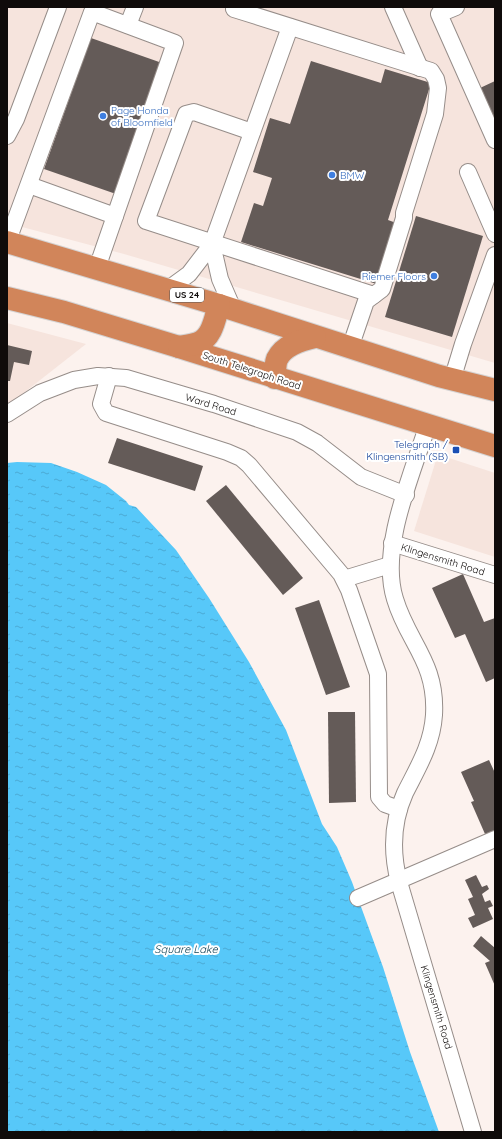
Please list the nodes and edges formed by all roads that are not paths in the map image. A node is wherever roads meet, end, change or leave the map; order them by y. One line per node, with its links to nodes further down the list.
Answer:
1 (58, 7): 10 (street)
2 (135, 7): 6 (street)
3 (235, 7): 7 (street)
4 (393, 7): 8 (street)
5 (456, 7): 11 (street)
6 (128, 25): 13 (street); 14 (street)
7 (290, 27): 8 (street); 9 (street)
8 (420, 68): 21 (street)
9 (252, 132): 17 (street); 17 (street)
10 (7, 136)
11 (495, 140)
12 (468, 172): 15 (street)
13 (29, 185): 14 (street); 16 (street)
14 (115, 216): 19 (street)
15 (495, 234)
16 (7, 242): 19 (highway, US 24)
17 (212, 244): 20 (street); 21 (street); 23 (street)
18 (495, 255): 29 (street)
19 (97, 268): 20 (highway, US 24)
20 (168, 290): 23 (highway, US 24)
21 (374, 295): 26 (street)
22 (7, 298): 25 (highway, South Telegraph Road)
23 (226, 307): 24 (highway, US 24); 25 (highway)
24 (315, 337): 26 (highway, US 24); 28 (highway)
25 (179, 347): 28 (highway, South Telegraph Road)
26 (350, 348): 29 (highway, US 24)
27 (109, 376): 31 (street, Ward Road); 34 (street, Ward Road); 38 (street)
28 (275, 378): 32 (highway, South Telegraph Road)
29 (452, 380): 30 (highway, US 24)
30 (495, 390)
31 (7, 414)
32 (428, 424): 33 (highway, South Telegraph Road); 34 (street, Klingensmith Road)
33 (495, 446)
34 (406, 495): 35 (street, Klingensmith Road)
35 (392, 543): 36 (street, Klingensmith Road); 37 (street, Klingensmith Road)
36 (390, 565): 38 (street); 39 (street, Klingensmith Road)
37 (495, 575)
38 (344, 579): 39 (street)
39 (399, 809): 41 (street, Klingensmith Road)
40 (495, 839): 41 (street)
41 (399, 882): 42 (street); 43 (street, Klingensmith Road)
42 (358, 898)
43 (473, 1132)

